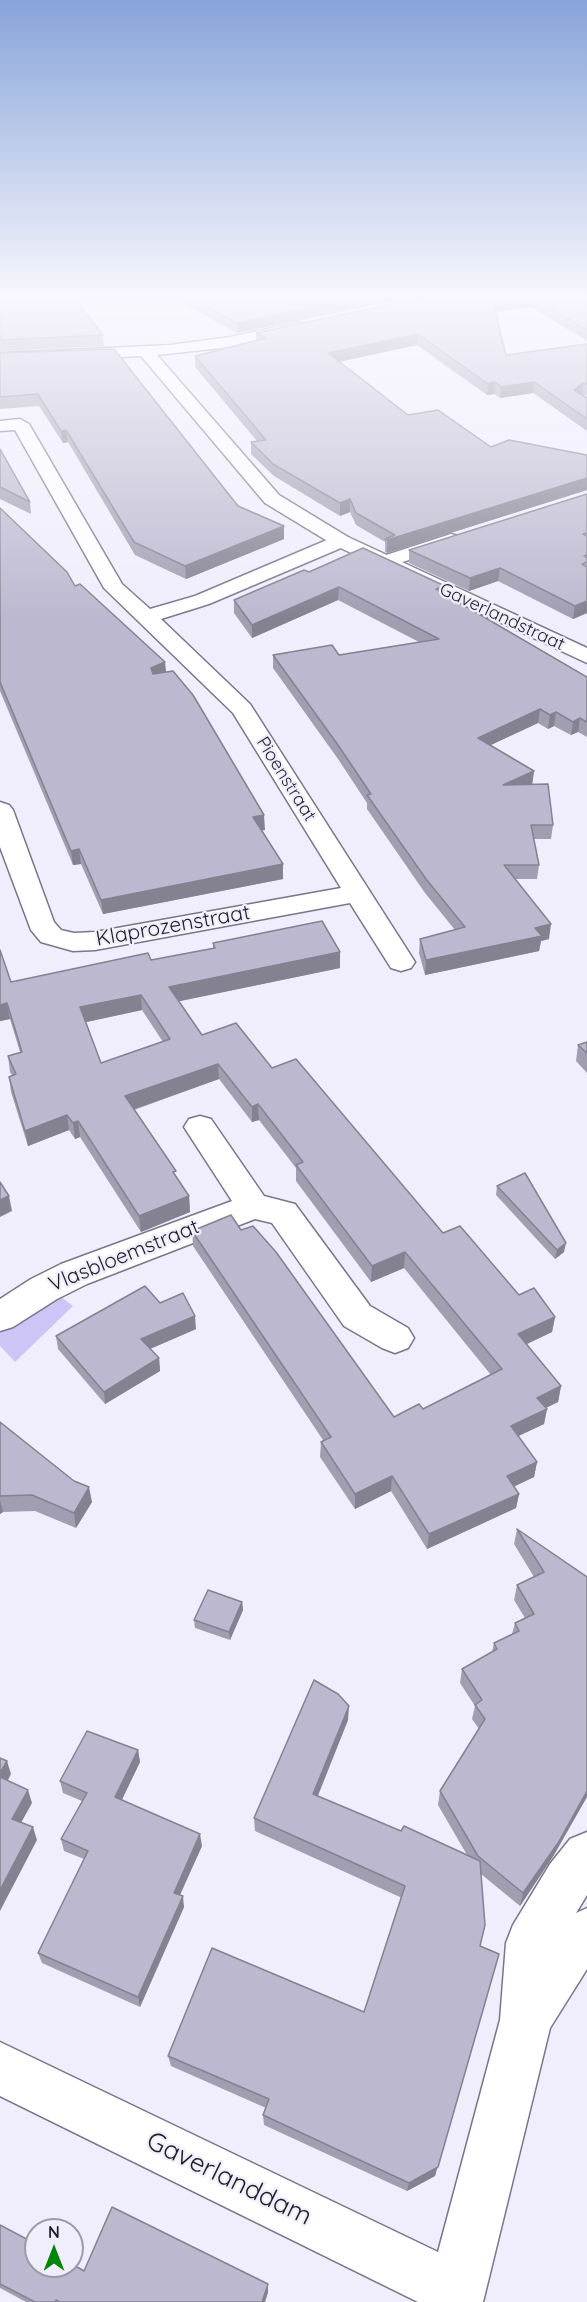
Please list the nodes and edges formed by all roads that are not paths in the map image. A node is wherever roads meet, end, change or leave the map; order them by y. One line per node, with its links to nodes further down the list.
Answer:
1 (191, 404): 4 (street, Gaverlandstraat)
2 (0, 426): 6 (street, Pioenstraat)
3 (464, 536): 5 (street)
4 (341, 541): 5 (street, Gaverlandstraat); 6 (street)
5 (384, 562): 7 (street, Gaverlandstraat)
6 (146, 617): 9 (street, Pioenstraat)
7 (587, 656)
8 (0, 810): 9 (street, Klaprozenstraat)
9 (359, 893): 10 (street, Pioenstraat)
10 (401, 962)
11 (200, 1127): 12 (street)
12 (253, 1206): 13 (street, Vlasbloemstraat); 14 (street)
13 (0, 1317)
14 (395, 1338)
15 (587, 1856): 17 (street)
16 (587, 1933): 17 (street)
17 (526, 2020): 19 (street)
18 (0, 2068): 19 (street, Gaverlanddam)
19 (456, 2296)

